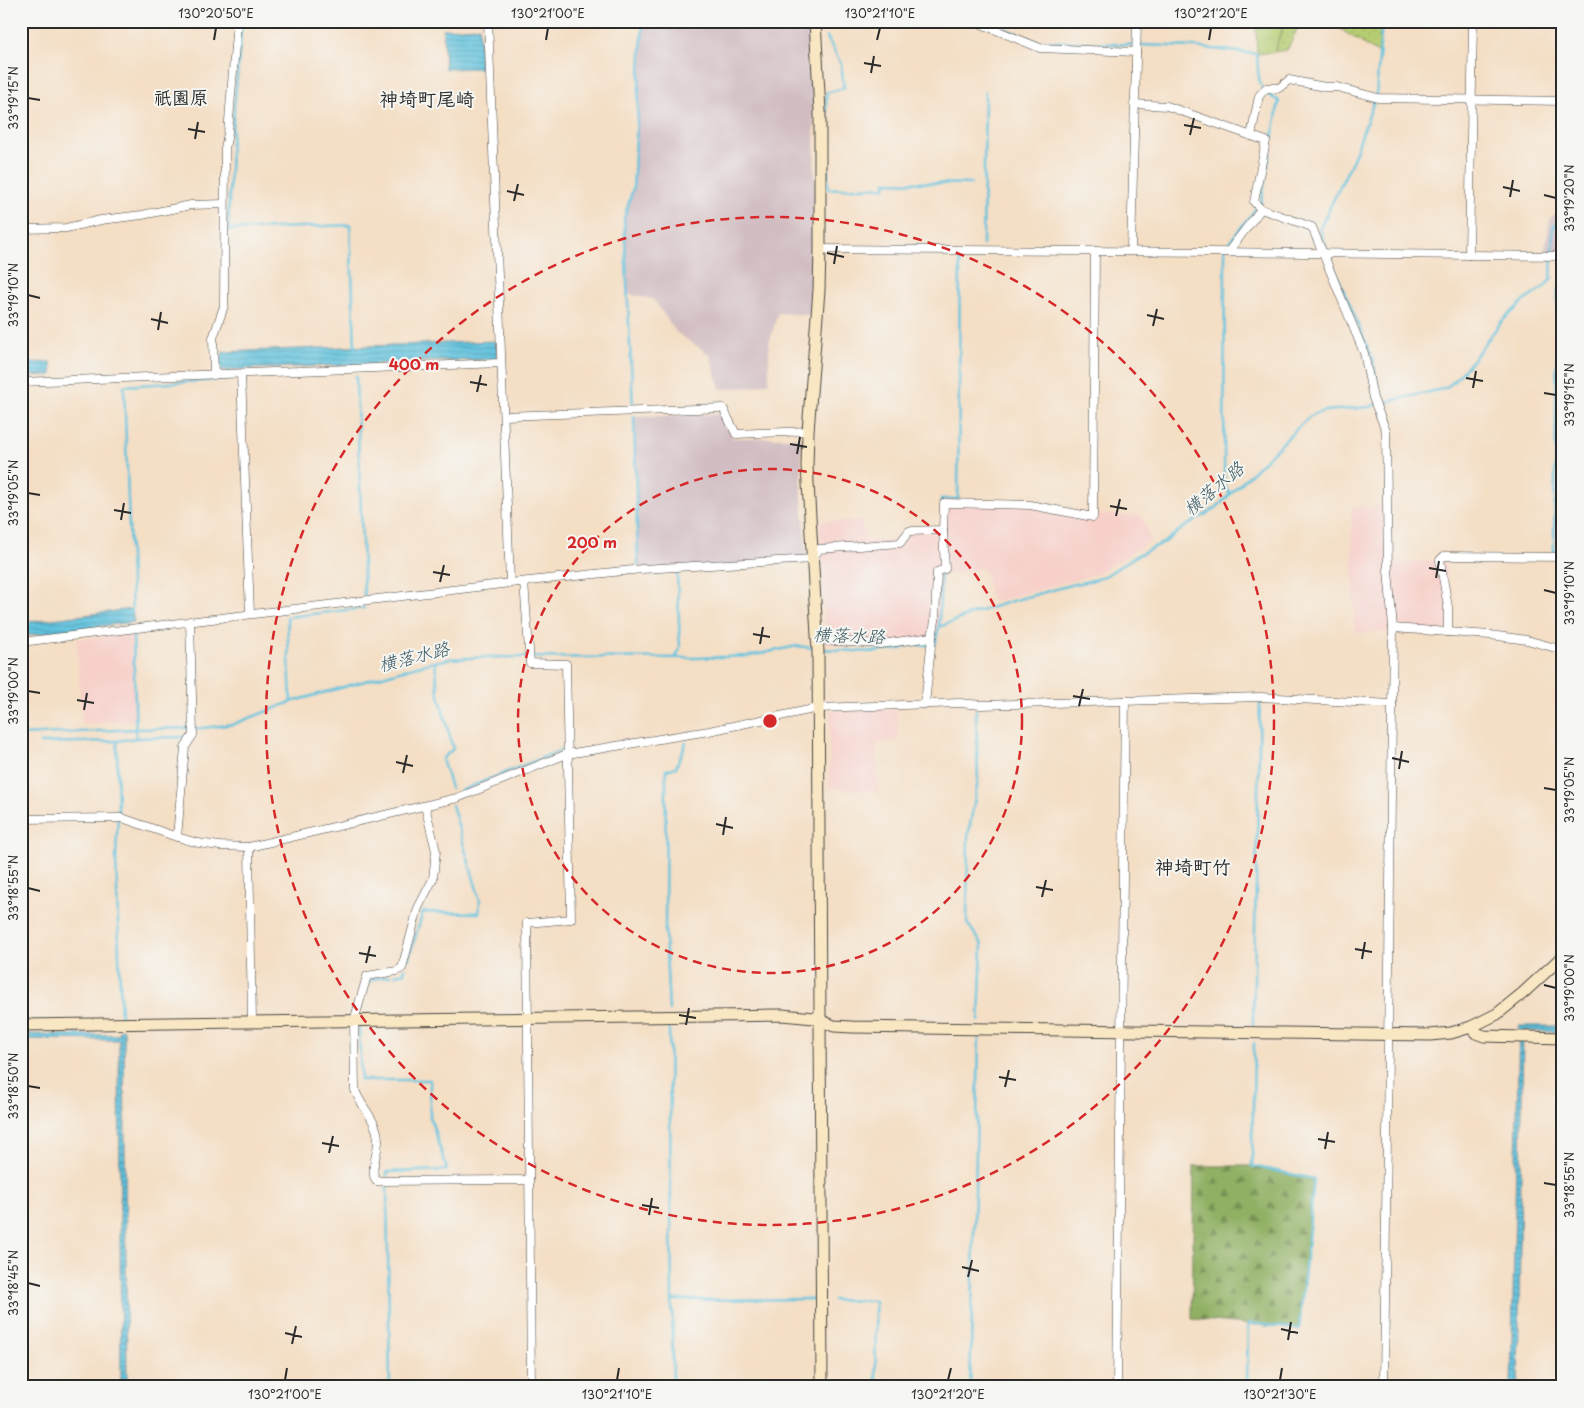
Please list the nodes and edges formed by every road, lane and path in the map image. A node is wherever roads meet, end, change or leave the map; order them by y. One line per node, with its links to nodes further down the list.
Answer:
1 (237, 21): 12 (street)
2 (488, 21): 22 (street)
3 (815, 21): 15 (street)
4 (974, 21): 7 (street)
5 (1137, 21): 7 (street)
6 (1473, 21): 8 (street)
7 (1136, 52): 10 (street)
8 (1472, 99): 9 (street); 11 (street); 20 (street)
9 (1563, 101)
10 (1134, 104): 11 (street); 16 (street)
11 (1251, 136): 13 (street)
12 (224, 204): 14 (street); 23 (street)
13 (1261, 209): 18 (street); 19 (street)
14 (21, 229)
15 (820, 249): 17 (street); 27 (street)
16 (1131, 250): 17 (street); 18 (street)
17 (1095, 251): 28 (street)
18 (1228, 252): 19 (street)
19 (1323, 254): 20 (street); 35 (street)
20 (1469, 255): 21 (street)
21 (1562, 256)
22 (501, 363): 24 (street); 26 (street)
23 (214, 374): 24 (street); 25 (street)
24 (237, 374): 33 (street)
25 (21, 382)
26 (504, 416): 27 (street); 32 (street)
27 (808, 432): 29 (street)
28 (943, 530): 29 (street); 38 (street)
29 (813, 558): 31 (street); 39 (street)
30 (1563, 558): 36 (street)
31 (524, 582): 32 (street); 45 (street)
32 (510, 583): 33 (street)
33 (250, 614): 34 (street)
34 (190, 621): 37 (street); 48 (street)
35 (1393, 628): 36 (street); 43 (street)
36 (1448, 632): 40 (street)
37 (21, 642)
38 (931, 643): 39 (street); 42 (street)
39 (817, 646): 44 (street)
40 (1563, 650)
41 (1125, 700): 42 (street); 43 (street); 57 (street)
42 (925, 704): 44 (street)
43 (1392, 704): 58 (street)
44 (818, 708): 45 (street); 54 (street)
45 (567, 754): 46 (street); 51 (street)
46 (425, 806): 49 (street); 53 (street)
47 (21, 819): 48 (street)
48 (177, 837): 49 (street)
49 (249, 847): 52 (street)
50 (1563, 956): 56 (street)
51 (527, 1018): 53 (street); 54 (street); 60 (street)
52 (252, 1021): 53 (street); 55 (street)
53 (354, 1021): 60 (street)
54 (820, 1022): 57 (street); 62 (street)
55 (21, 1025)
56 (1471, 1027): 58 (street); 59 (street)
57 (1120, 1030): 58 (street); 63 (street)
58 (1388, 1034): 64 (street)
59 (1563, 1038)
60 (529, 1180): 61 (street)
61 (531, 1387)
62 (822, 1387)
63 (1117, 1387)
64 (1384, 1387)

